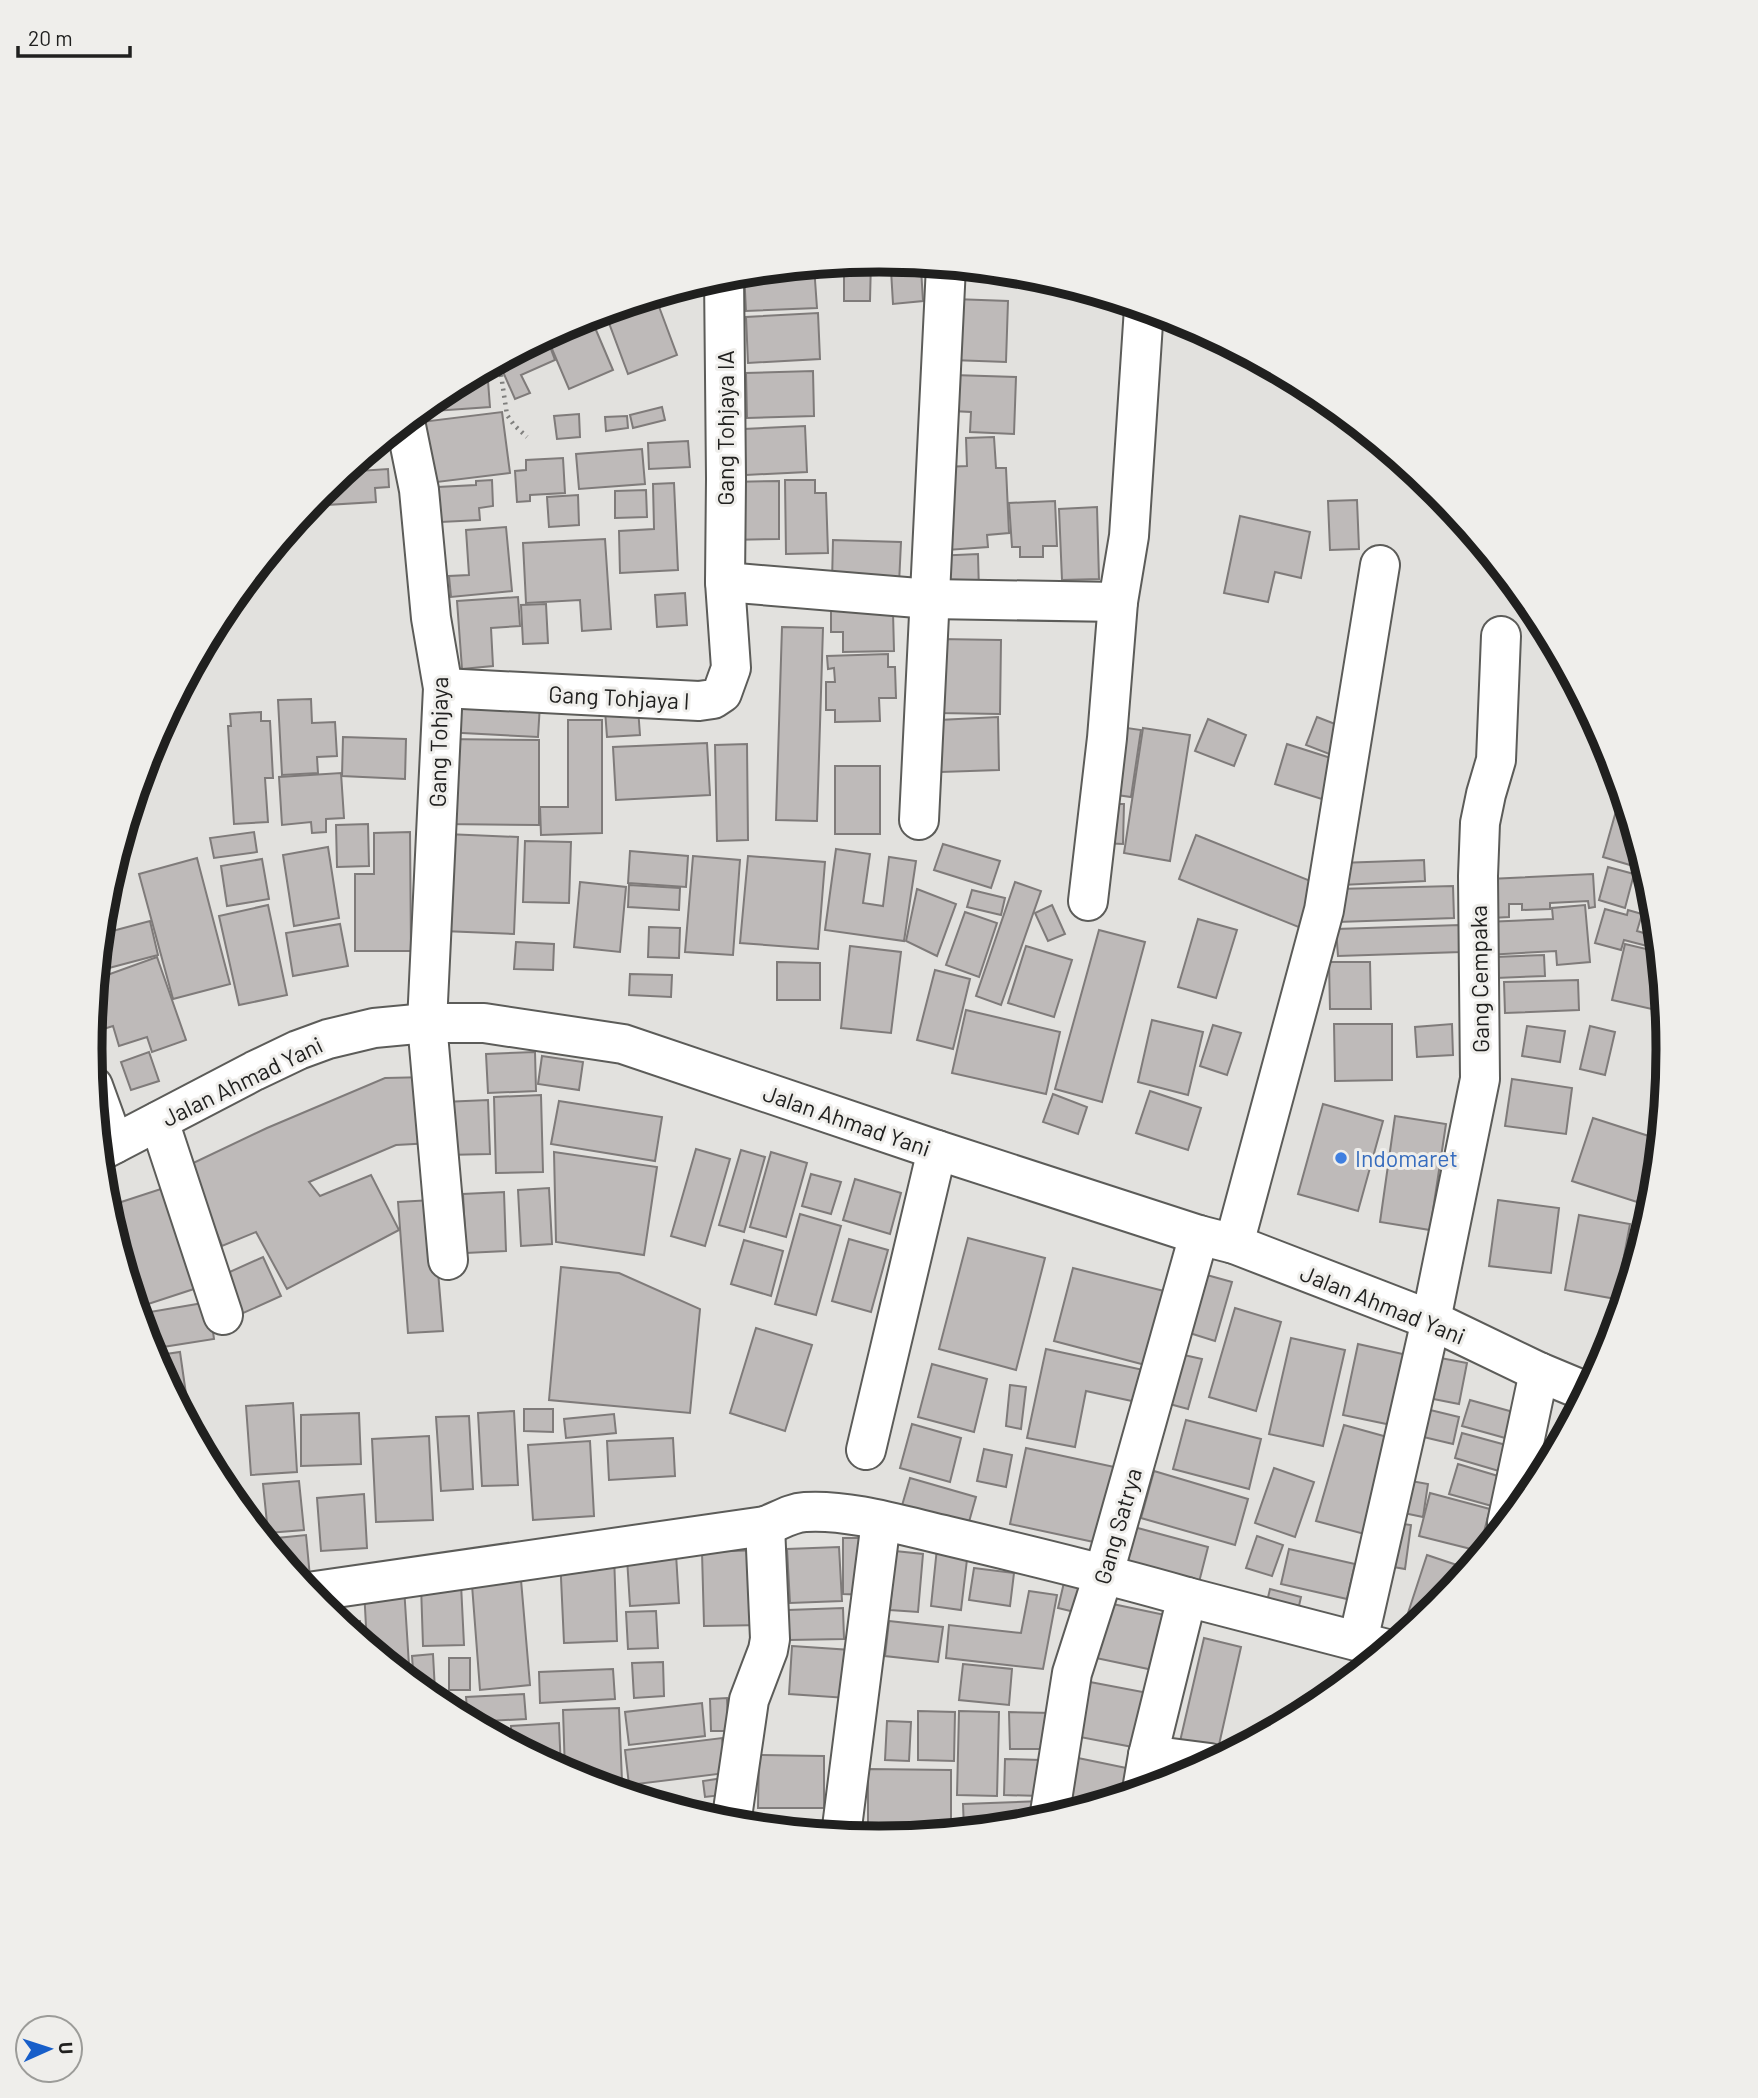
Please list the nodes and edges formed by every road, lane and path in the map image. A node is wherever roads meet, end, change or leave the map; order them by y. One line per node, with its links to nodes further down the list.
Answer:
1 (946, 275): 9 (street)
2 (724, 287): 8 (street, Gang Tohjaya IA)
3 (1143, 318): 10 (street)
4 (500, 370): 6 (path)
5 (407, 431): 12 (street, Gang Tohjaya)
6 (527, 437)
7 (1380, 565): 19 (street, Gang Satrya)
8 (725, 582): 9 (street); 12 (street, Gang Tohjaya I)
9 (930, 598): 10 (street); 13 (street)
10 (1118, 602): 14 (street)
11 (1501, 636): 22 (street, Gang Cempaka)
12 (443, 688): 15 (street, Gang Tohjaya)
13 (919, 820)
14 (1088, 901)
15 (427, 1023): 16 (street, Jalan Ahmad Yani); 18 (street, Jalan Ahmad Yani); 20 (street, Gang Tohjaya)
16 (159, 1121): 17 (street, Jalan Ahmad Yani); 21 (street)
17 (107, 1148)
18 (937, 1150): 19 (street, Jalan Ahmad Yani); 25 (street)
19 (1216, 1240): 22 (street, Jalan Ahmad Yani); 29 (street, Gang Satrya)
20 (448, 1260)
21 (223, 1315)
22 (1431, 1320): 23 (street, Jalan Ahmad Yani); 32 (street, Gang Cempaka)
23 (1539, 1372): 24 (street, Jalan Ahmad Yani); 26 (street)
24 (1578, 1388)
25 (866, 1450)
26 (1512, 1499)
27 (881, 1521): 28 (street); 29 (street); 37 (street)
28 (765, 1526): 30 (street); 36 (street)
29 (1104, 1573): 31 (street); 35 (street, Gang Satrya)
30 (321, 1590)
31 (1187, 1597): 32 (street); 34 (street)
32 (1373, 1645)
33 (1172, 1769): 34 (street)
34 (1145, 1773)
35 (1051, 1807)
36 (730, 1812)
37 (842, 1825)

